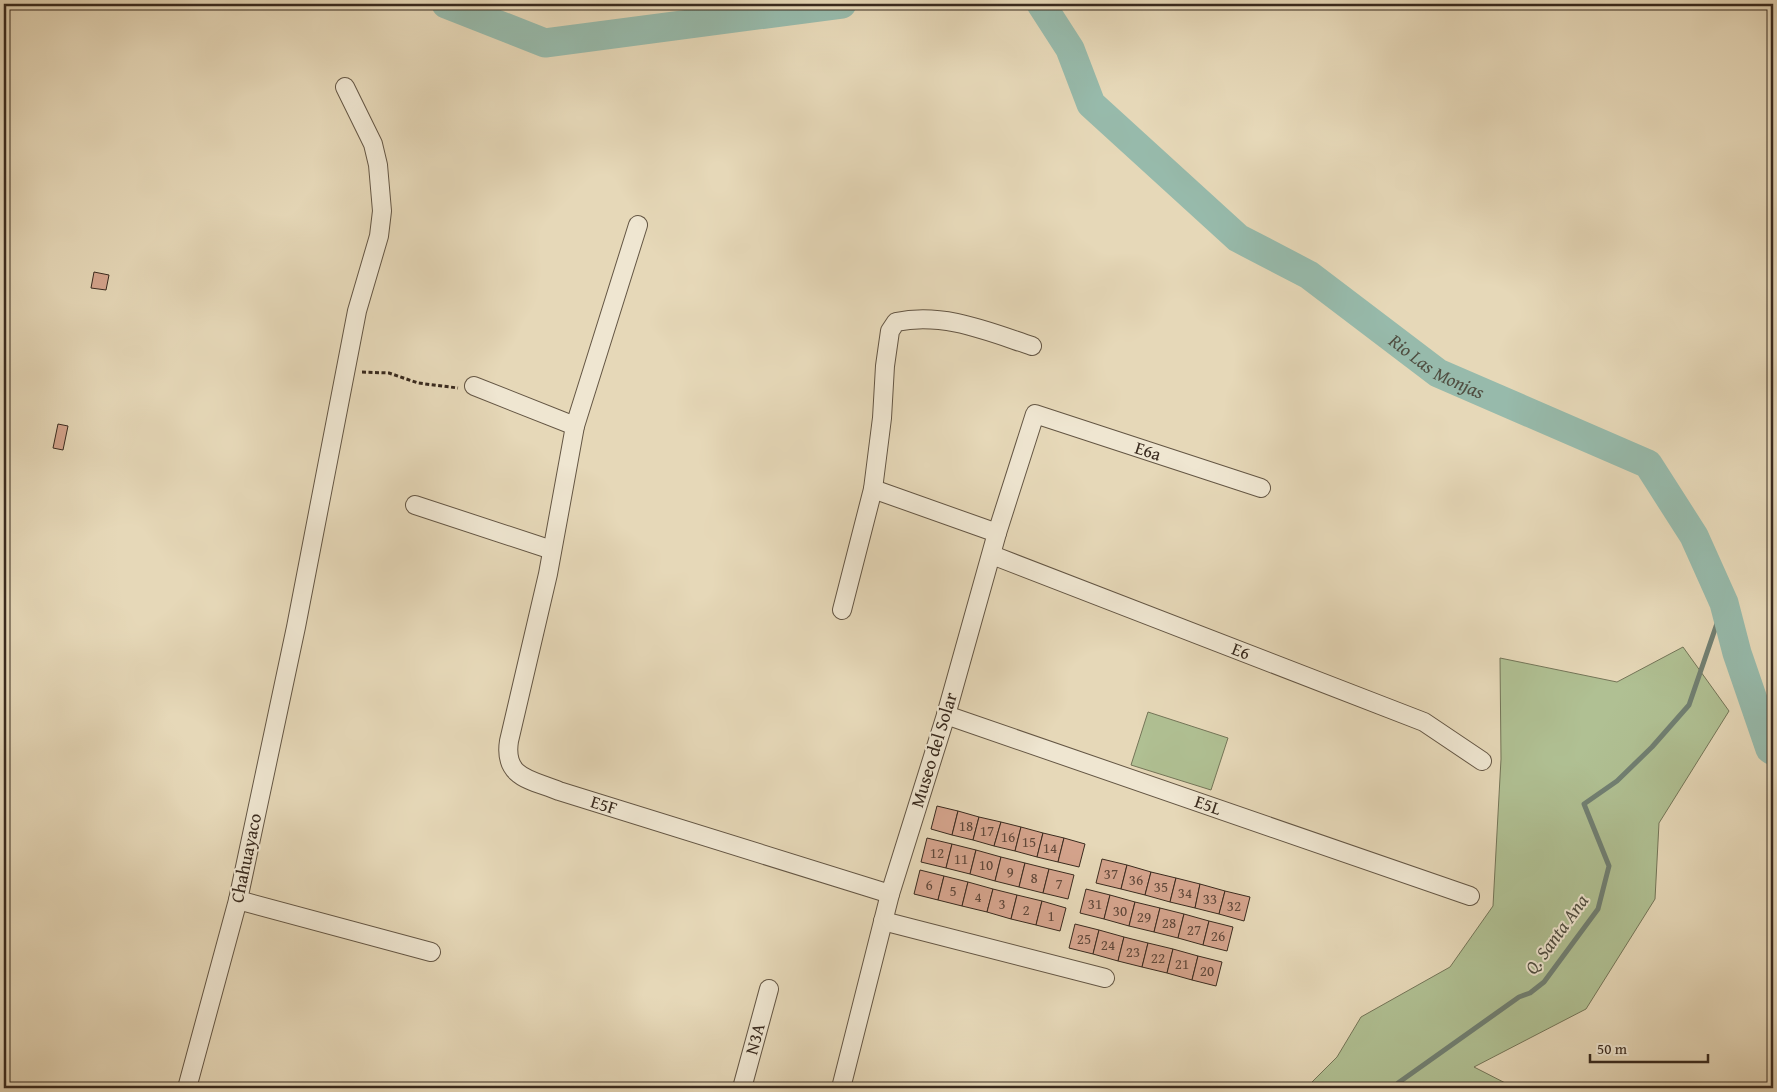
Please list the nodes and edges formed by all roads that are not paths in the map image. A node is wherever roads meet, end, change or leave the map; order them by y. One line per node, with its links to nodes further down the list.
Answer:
1 (345, 87): 18 (street, Chahuayaco)
2 (638, 225): 6 (street, E5F)
3 (1032, 346): 8 (street)
4 (474, 386): 6 (street)
5 (1034, 414): 7 (street, E6a); 10 (street, Museo del Solar)
6 (575, 426): 11 (street, E5F)
7 (1261, 488)
8 (873, 490): 10 (street); 13 (street)
9 (415, 504): 11 (street)
10 (997, 533): 12 (street, Museo del Solar)
11 (552, 550): 16 (street, E5F)
12 (992, 555): 14 (street, Museo del Solar); 15 (street, E6)
13 (842, 610)
14 (946, 715): 16 (street, Museo del Solar); 17 (street, E5L)
15 (1482, 761)
16 (890, 894): 19 (street, Museo del Solar)
17 (1470, 896)
18 (238, 900): 20 (street); 23 (street, Chahuayaco)
19 (883, 921): 21 (street); 25 (street, Museo del Solar)
20 (431, 952)
21 (1104, 978)
22 (768, 989): 24 (street, N3A)
23 (188, 1088)
24 (742, 1088)
25 (842, 1088)

